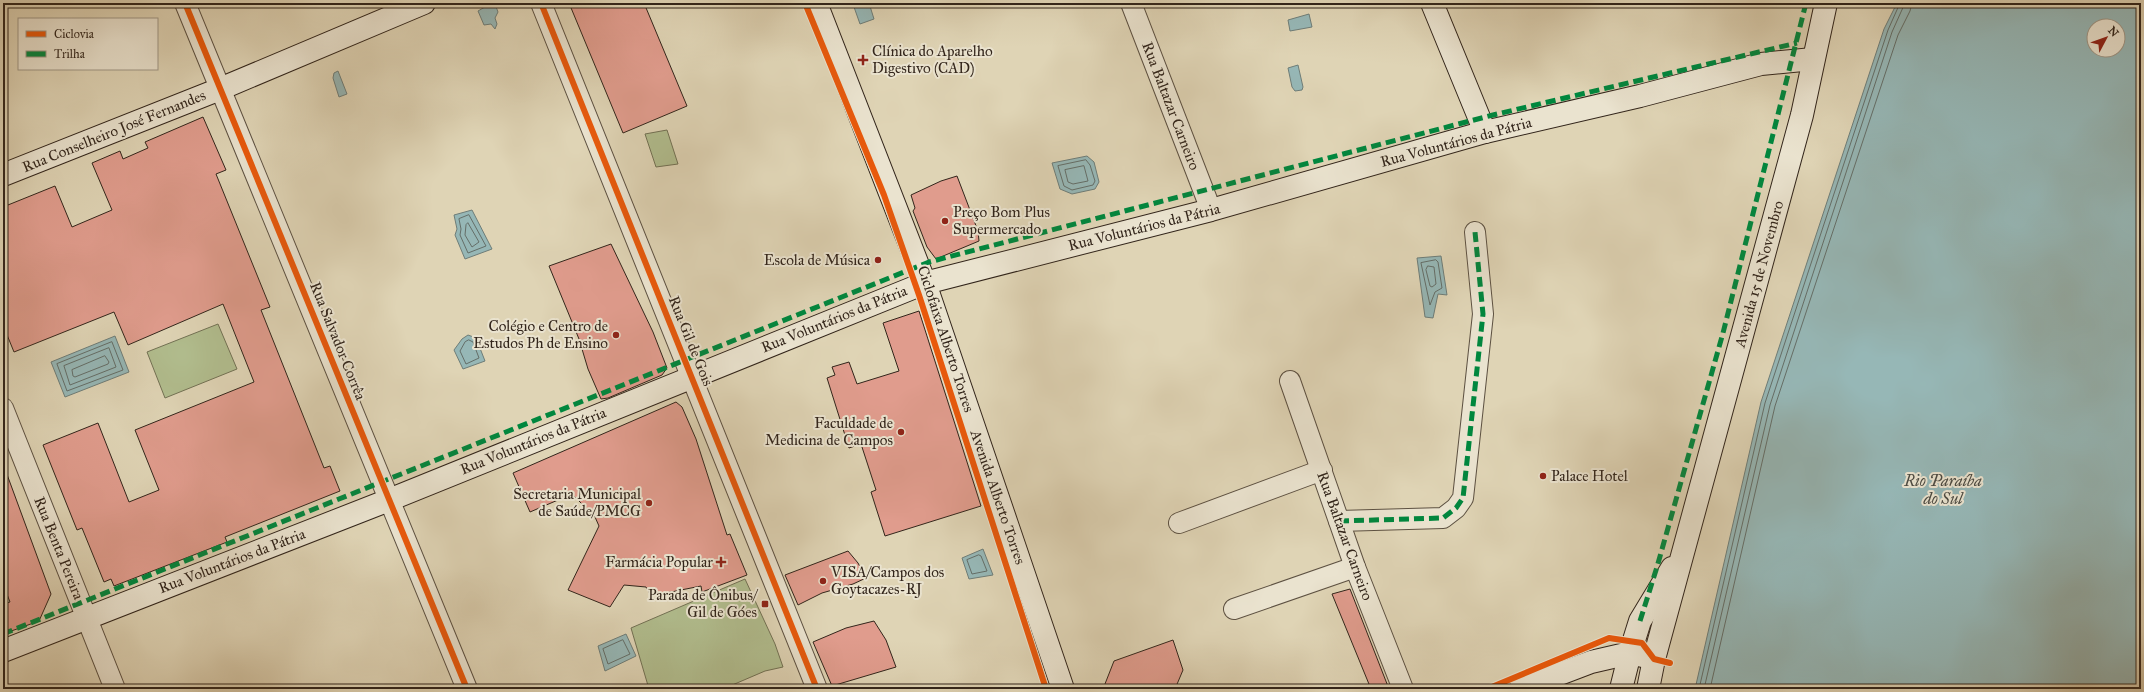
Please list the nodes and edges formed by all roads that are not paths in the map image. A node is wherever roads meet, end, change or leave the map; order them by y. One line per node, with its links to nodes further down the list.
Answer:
1 (185, 3): 9 (street, Rua Salvador Corrêa)
2 (424, 3): 9 (main road, Rua Conselheiro José Fernandes)
3 (541, 3): 15 (street, Rua Gil de Gois)
4 (816, 3): 14 (main road, Avenida Alberto Torres)
5 (1131, 3): 12 (street, Rua Baltazar Carneiro)
6 (1432, 3): 10 (main road)
7 (1826, 3): 8 (main road, Avenida 15 de Novembro)
8 (1813, 59): 10 (main road, Rua Voluntários da Pátria); 22 (main road, Avenida 15 de Novembro)
9 (220, 89): 11 (main road, Rua Conselheiro José Fernandes); 19 (street, Rua Salvador Corrêa)
10 (1486, 132): 12 (main road, Rua Voluntários da Pátria)
11 (3, 175)
12 (1211, 210): 14 (main road, Rua Voluntários da Pátria)
13 (1475, 232): 20 (street)
14 (925, 283): 15 (main road, Rua Voluntários da Pátria); 32 (main road, Avenida Alberto Torres)
15 (691, 377): 19 (main road, Rua Voluntários da Pátria); 31 (street, Rua Gil de Gois)
16 (1290, 381): 18 (street, Rua Baltazar Carneiro)
17 (3, 408): 25 (street, Rua Benta Pereira)
18 (1322, 470): 20 (street, Rua Baltazar Carneiro); 21 (street)
19 (389, 500): 25 (main road, Rua Voluntários da Pátria); 30 (street, Rua Salvador Corrêa)
20 (1339, 521): 23 (street, Rua Baltazar Carneiro)
21 (1179, 523)
22 (1687, 543): 27 (main road, Avenida 15 de Novembro); 28 (main road, Avenida 15 de Novembro)
23 (1355, 567): 24 (street); 33 (street, Rua Baltazar Carneiro)
24 (1234, 609)
25 (87, 618): 26 (main road, Rua Voluntários da Pátria); 29 (street, Rua Benta Pereira)
26 (3, 651)
27 (1630, 653): 28 (main road); 34 (main road); 35 (main road, Avenida 15 de Novembro)
28 (1654, 659): 36 (main road, Avenida 15 de Novembro)
29 (115, 689)
30 (467, 689)
31 (817, 689)
32 (1063, 689)
33 (1403, 689)
34 (1520, 689)
35 (1621, 689)
36 (1648, 689)

